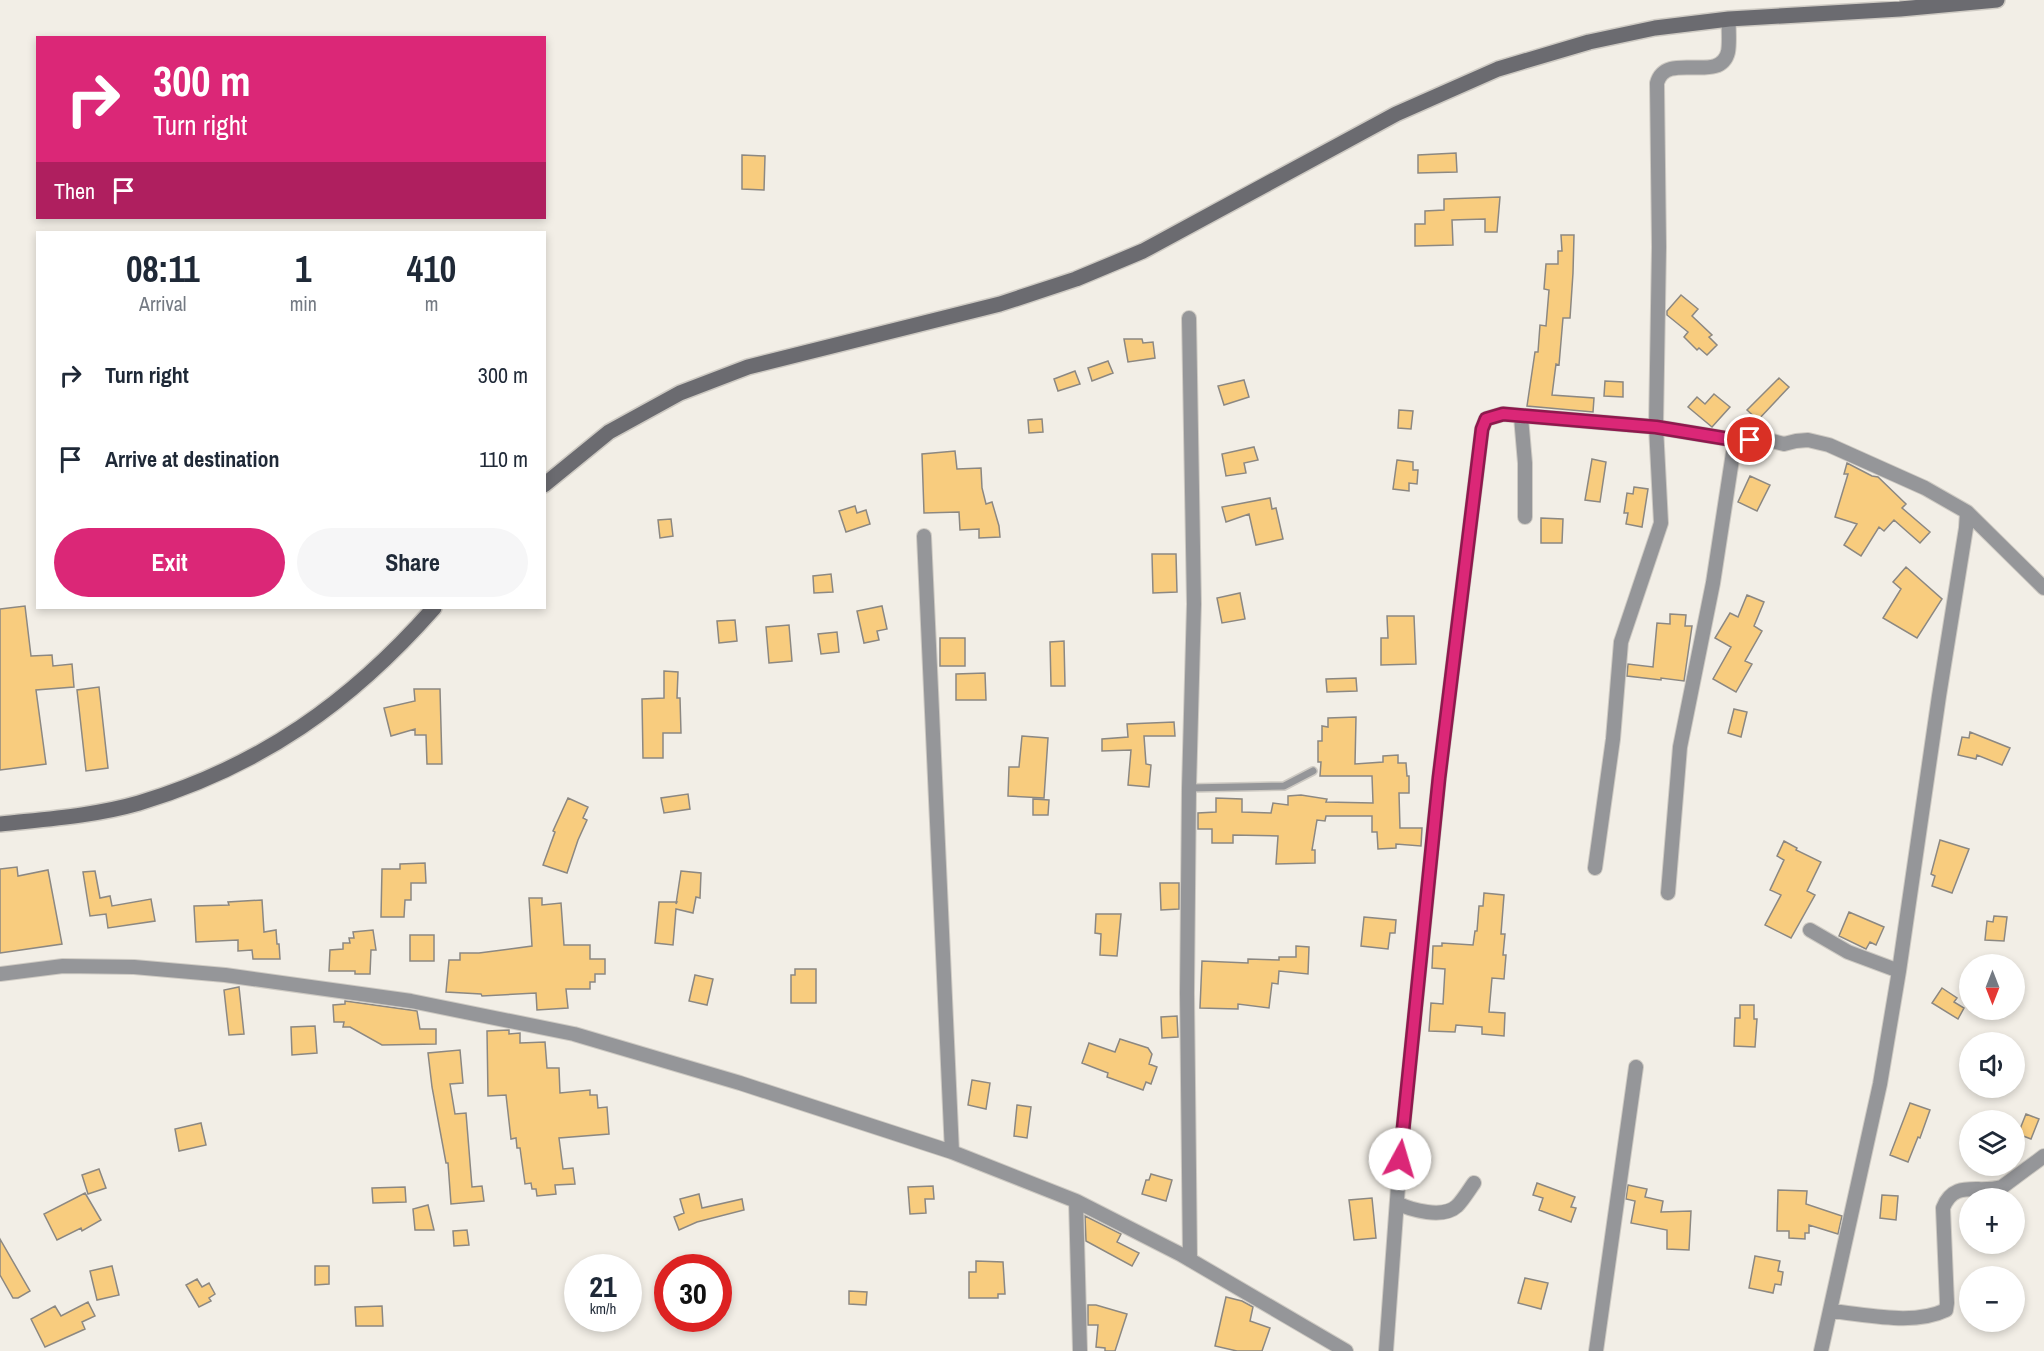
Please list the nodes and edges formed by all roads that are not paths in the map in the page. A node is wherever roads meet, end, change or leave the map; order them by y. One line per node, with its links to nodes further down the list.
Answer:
1 (1997, 0): 2 (main road)
2 (1729, 19): 5 (street); 7 (main road)
3 (1188, 318): 14 (street)
4 (1521, 417): 5 (street); 9 (street); 26 (street)
5 (1656, 427): 6 (street); 16 (street)
6 (1735, 440): 8 (street); 17 (street)
7 (546, 483)
8 (1967, 512): 11 (street); 19 (street)
9 (1525, 517)
10 (924, 537): 22 (street)
11 (2044, 588)
12 (433, 609): 15 (main road)
13 (1313, 771): 14 (lane)
14 (1189, 788): 27 (street)
15 (0, 825)
16 (1595, 868)
17 (1668, 892)
18 (1810, 930): 19 (street)
19 (1899, 970): 28 (street)
20 (0, 974): 22 (street)
21 (1636, 1067): 32 (street)
22 (952, 1152): 25 (street)
23 (2044, 1156): 28 (street)
24 (1474, 1183): 26 (street)
25 (1076, 1200): 27 (street); 29 (street)
26 (1397, 1203): 31 (street)
27 (1190, 1260): 30 (street)
28 (1830, 1311): 33 (street)
29 (1080, 1351)
30 (1346, 1351)
31 (1386, 1351)
32 (1596, 1351)
33 (1821, 1351)

